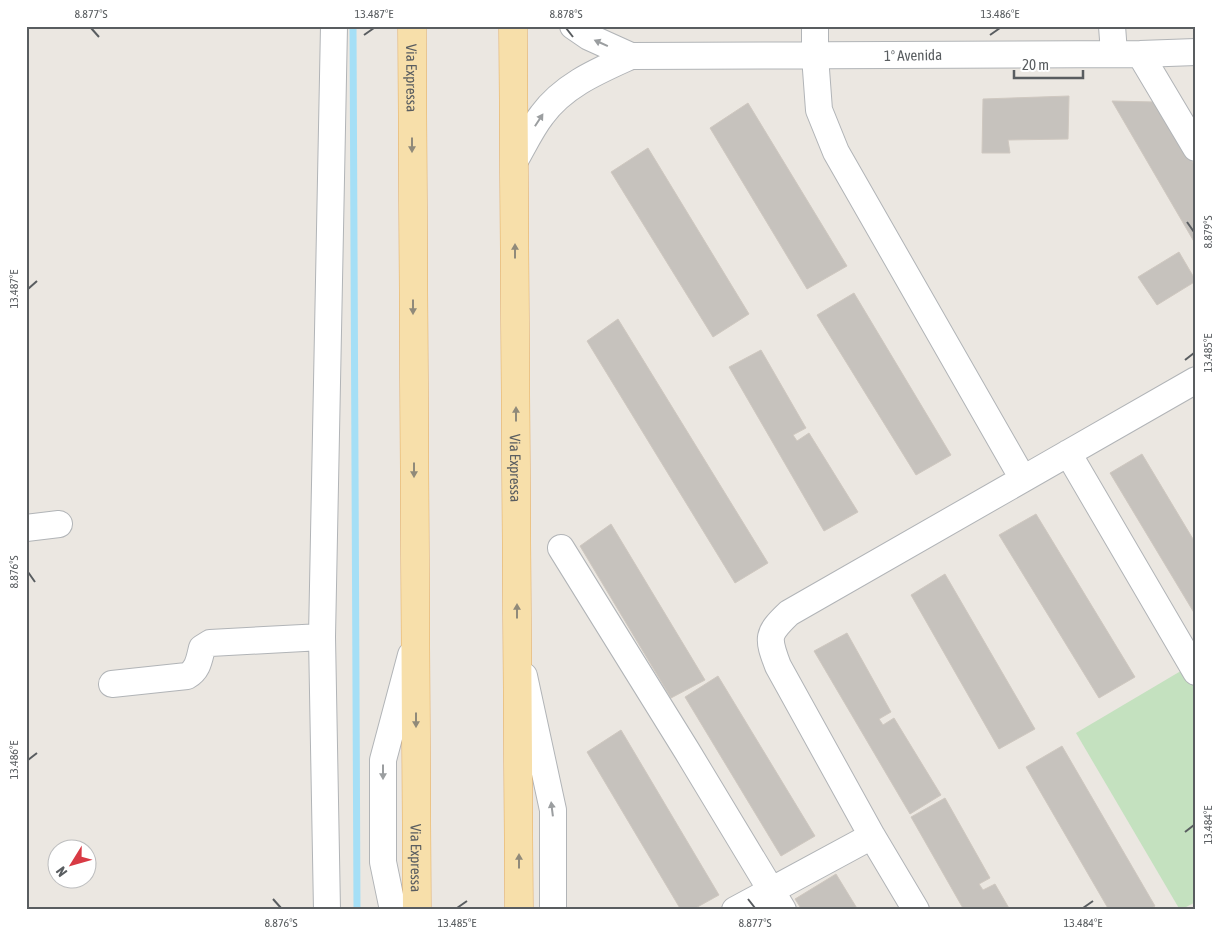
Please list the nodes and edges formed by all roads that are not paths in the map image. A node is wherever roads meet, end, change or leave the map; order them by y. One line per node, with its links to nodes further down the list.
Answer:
1 (334, 26): 19 (street)
2 (412, 26): 20 (main road, Via Expressa, one-way to 20)
3 (514, 26): 12 (main road, Via Expressa)
4 (573, 26): 9 (street, one-way to 4)
5 (815, 26): 10 (street)
6 (1112, 26): 8 (street)
7 (1196, 52): 8 (street, 1º Avenida)
8 (1127, 53): 10 (street, 1º Avenida); 11 (street)
9 (631, 56): 10 (street, 1º Avenida); 12 (street, one-way to 9)
10 (815, 56): 15 (street)
11 (1196, 148)
12 (514, 162): 21 (main road, Via Expressa, one-way to 12)
13 (1196, 380): 14 (street)
14 (1068, 454): 15 (street); 22 (street)
15 (1023, 479): 24 (street)
16 (59, 524): 17 (street)
17 (26, 528)
18 (561, 548): 25 (street)
19 (322, 637): 23 (street); 26 (street)
20 (415, 640): 27 (street, one-way to 27); 28 (main road, Via Expressa, one-way to 28)
21 (517, 645): 29 (main road, Via Expressa, one-way to 21); 30 (street, one-way to 21)
22 (1196, 672)
23 (112, 684)
24 (872, 836): 25 (street); 32 (street)
25 (777, 900): 31 (street)
26 (327, 910)
27 (393, 910)
28 (417, 910)
29 (519, 910)
30 (553, 910)
31 (735, 910)
32 (916, 910)

